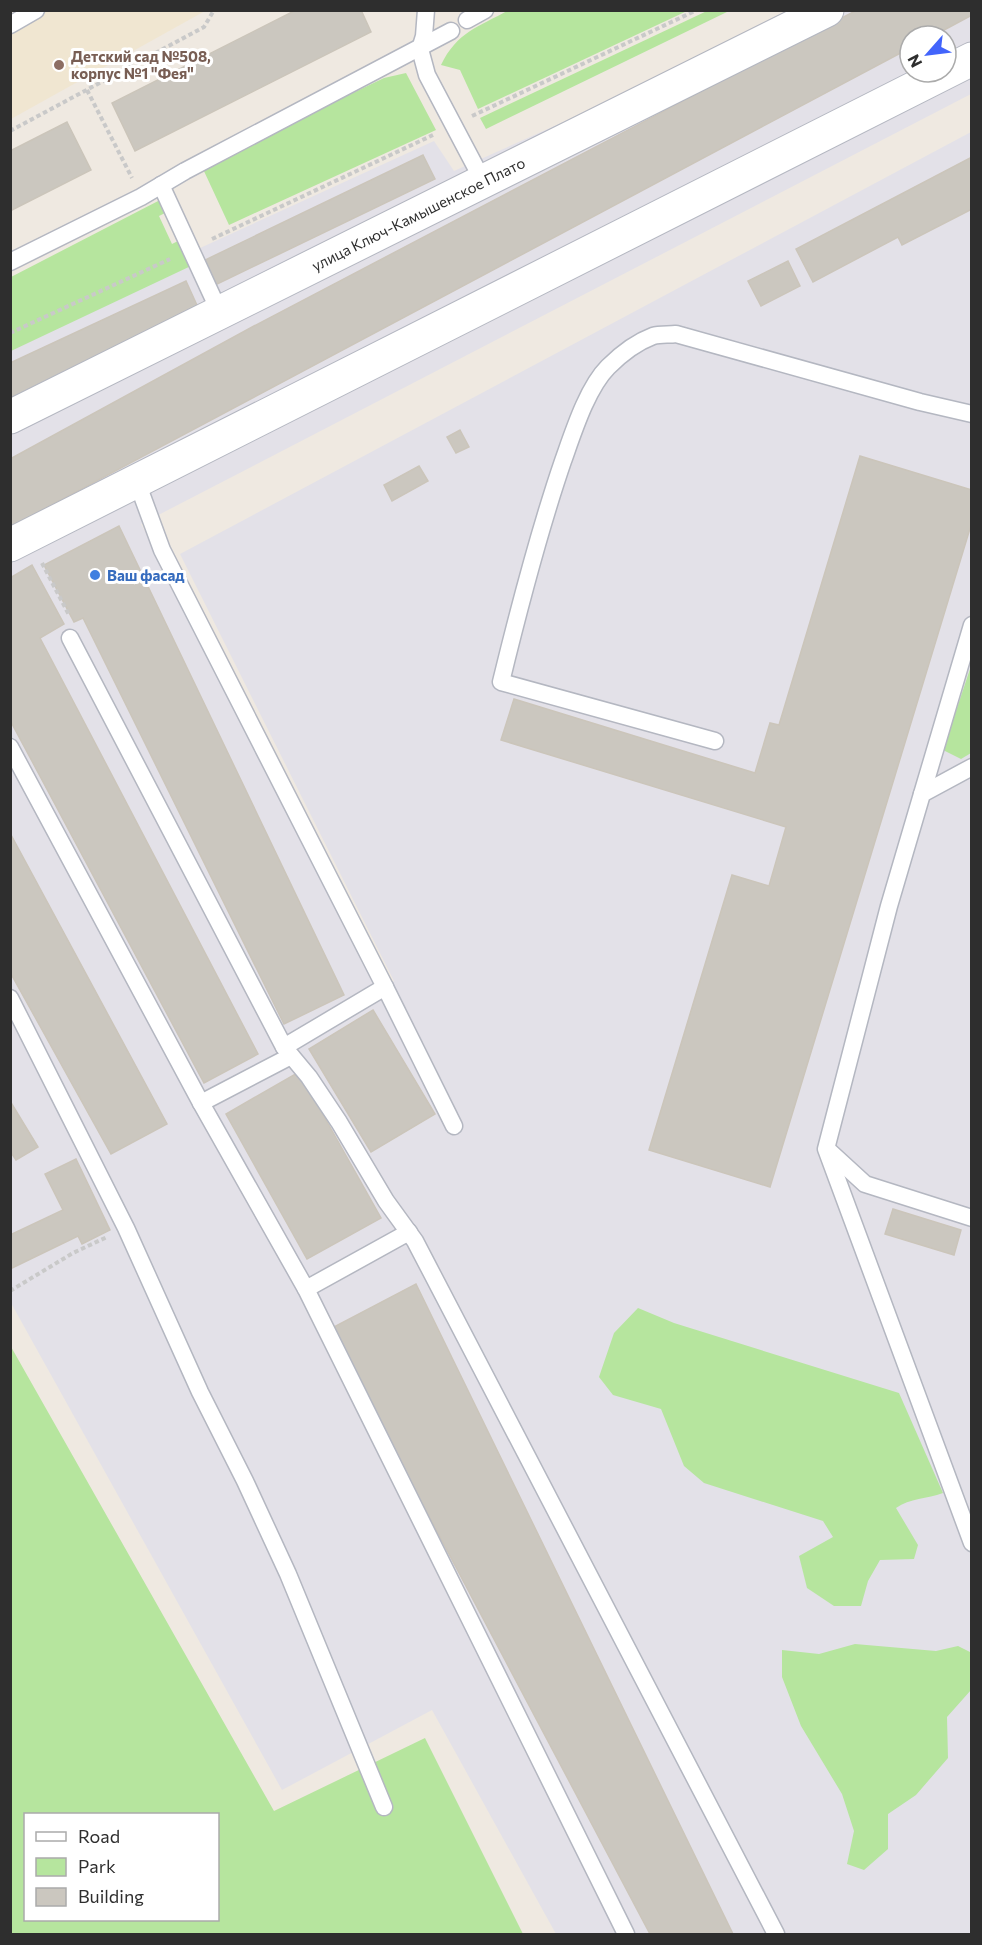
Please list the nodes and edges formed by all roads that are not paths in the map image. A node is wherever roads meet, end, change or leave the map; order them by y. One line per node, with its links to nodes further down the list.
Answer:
1 (36, 10): 6 (lane)
2 (426, 10): 8 (lane)
3 (485, 10): 5 (lane)
4 (827, 10): 10 (street, улица Ключ-Камышенское Плато)
5 (467, 20)
6 (10, 26)
7 (451, 31): 8 (lane)
8 (420, 49): 10 (lane); 11 (lane)
9 (972, 59): 16 (street)
10 (483, 181): 13 (street, улица Ключ-Камышенское Плато)
11 (160, 186): 12 (lane); 13 (lane)
12 (10, 262)
13 (220, 312): 15 (street, улица Ключ-Камышенское Плато)
14 (972, 414): 20 (lane)
15 (10, 417)
16 (137, 482): 17 (street); 24 (lane)
17 (20, 540)
18 (972, 625): 23 (lane)
19 (70, 638): 26 (lane)
20 (715, 741)
21 (10, 747): 27 (lane)
22 (972, 767): 23 (lane)
23 (922, 794): 29 (lane)
24 (384, 987): 26 (lane); 28 (lane)
25 (10, 998): 34 (lane)
26 (288, 1051): 27 (lane); 31 (lane)
27 (201, 1103): 32 (lane)
28 (454, 1125)
29 (826, 1149): 30 (lane); 33 (lane)
30 (972, 1218)
31 (409, 1232): 32 (lane); 36 (lane)
32 (306, 1289): 35 (lane)
33 (972, 1543)
34 (384, 1807)
35 (626, 1935)
36 (776, 1935)

